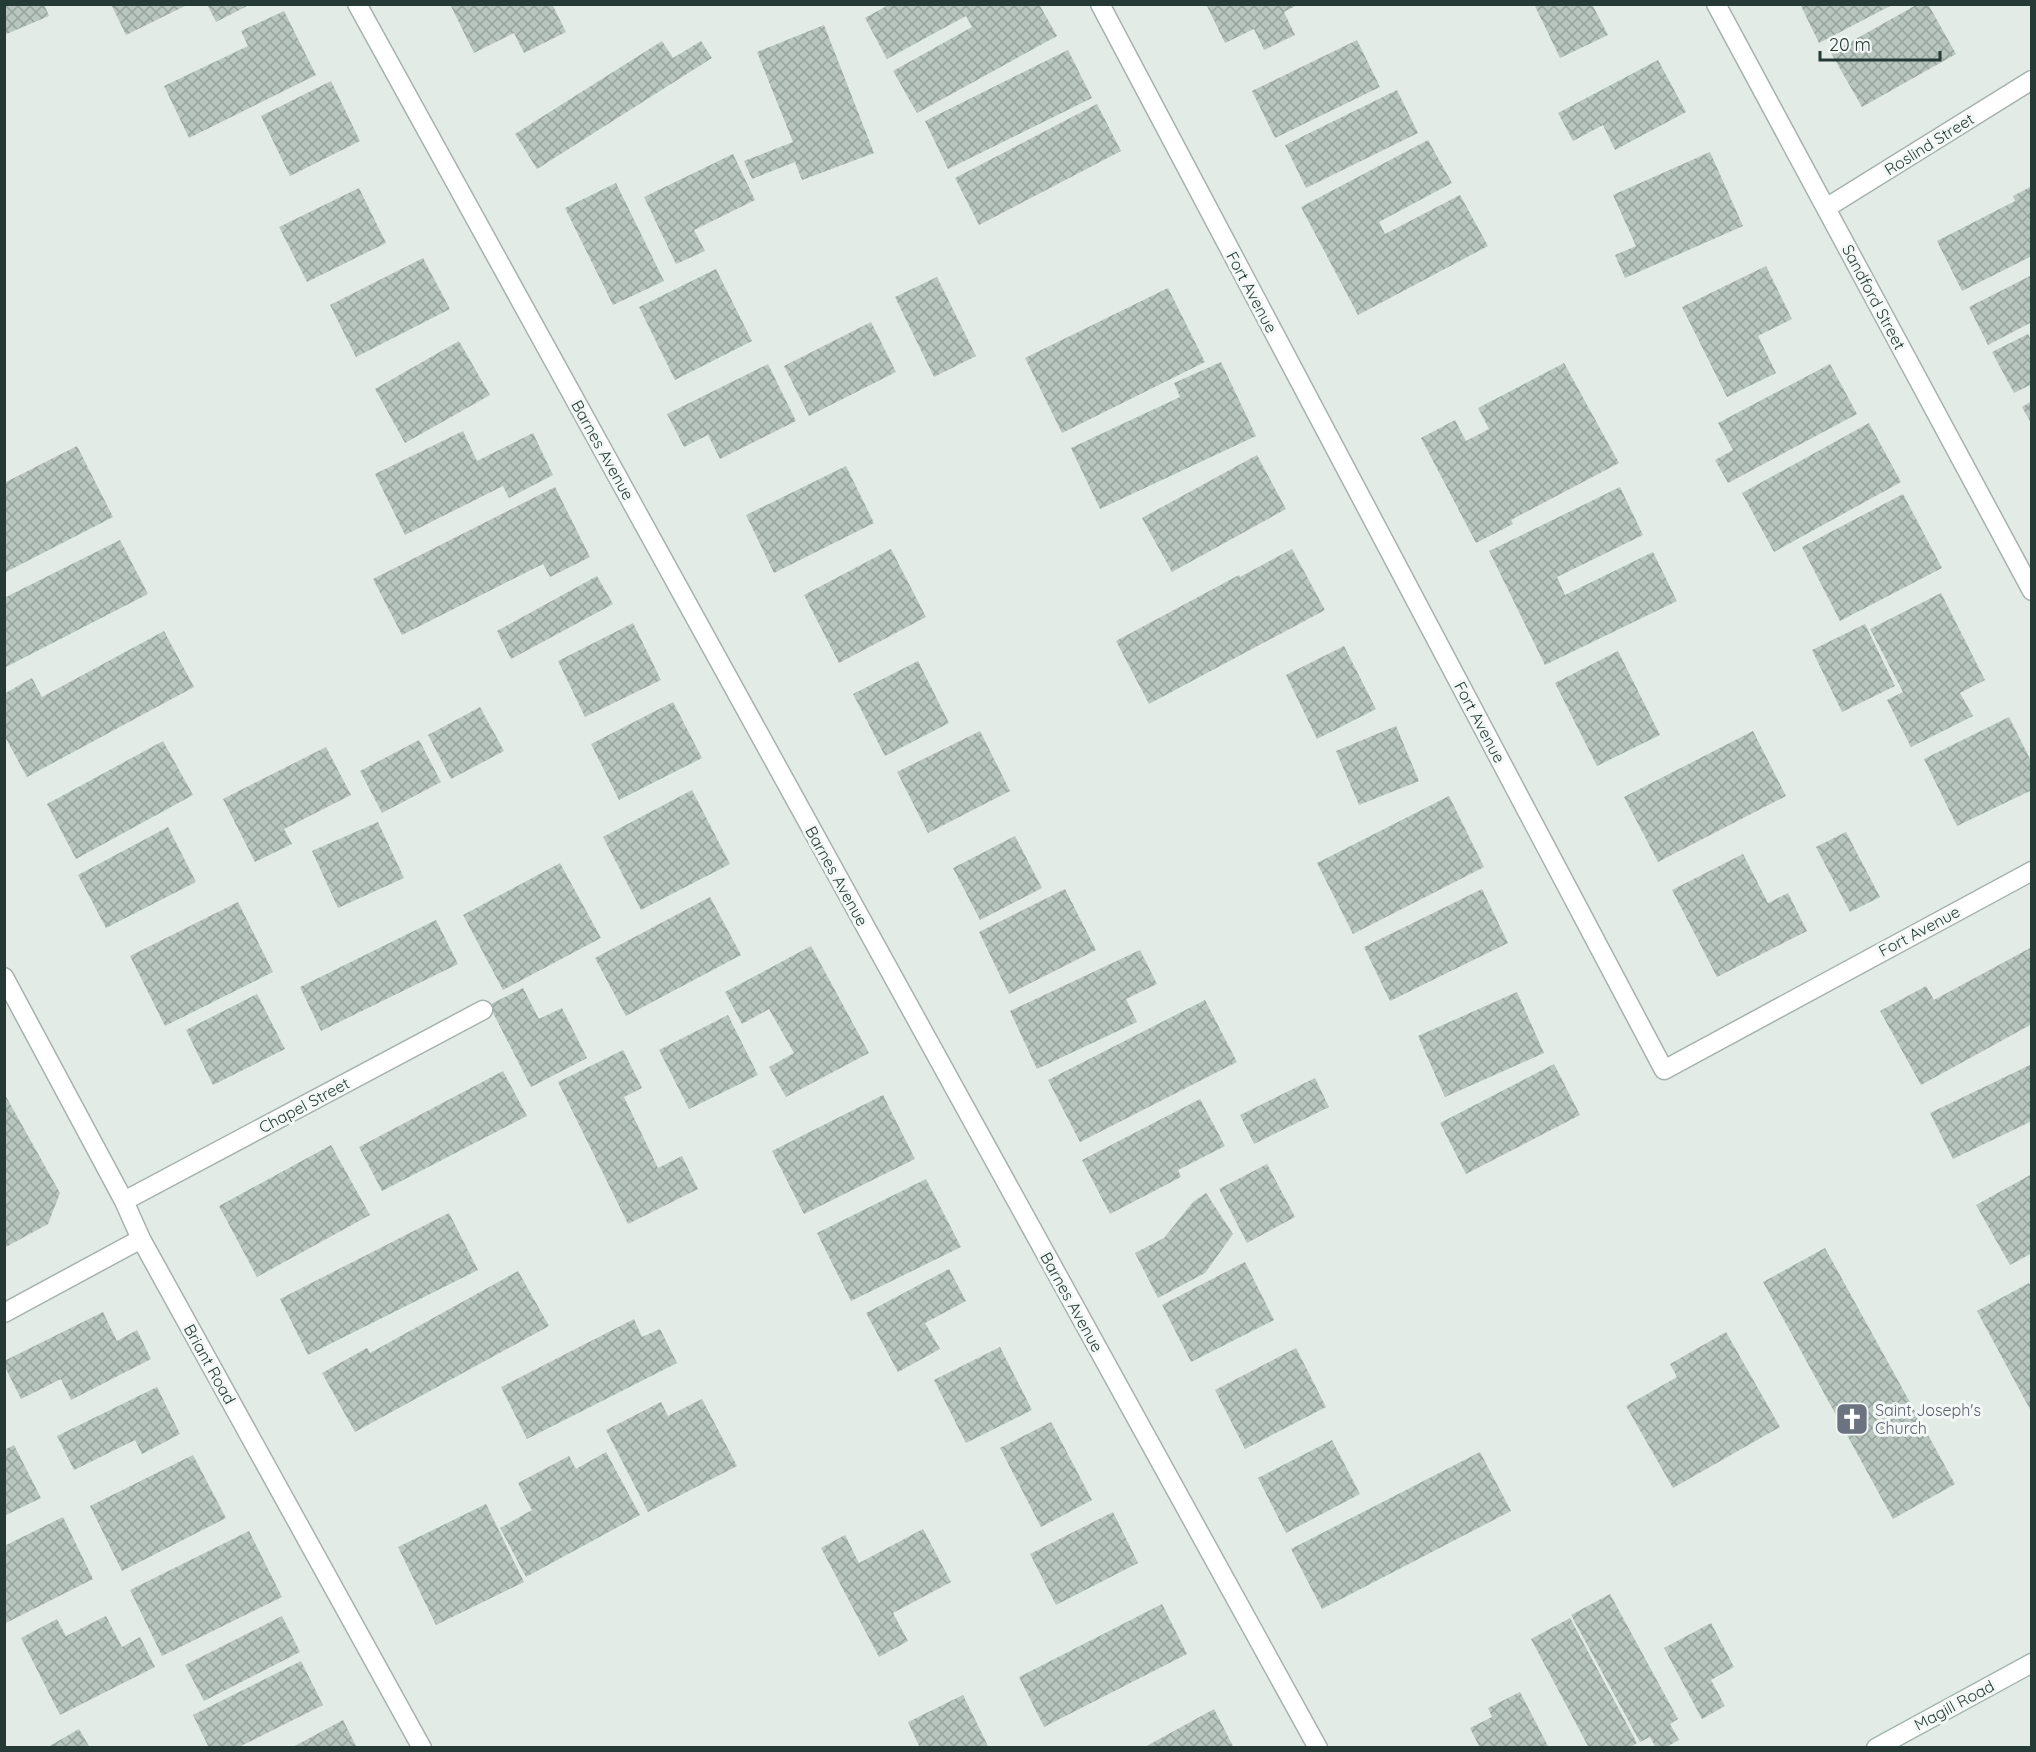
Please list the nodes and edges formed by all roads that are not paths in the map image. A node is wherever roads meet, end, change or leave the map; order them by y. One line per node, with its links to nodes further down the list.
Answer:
1 (357, 4): 15 (street, Barnes Avenue)
2 (1100, 4): 7 (street, Fort Avenue)
3 (1716, 4): 5 (street, Sandford Street)
4 (2031, 80): 5 (street, Roslind Street)
5 (1826, 208): 6 (street, Sandford Street)
6 (2031, 591)
7 (2031, 871)
8 (4, 977): 10 (street, Briant Road)
9 (483, 1010): 10 (street, Chapel Street)
10 (124, 1201): 11 (street, Briant Road)
11 (141, 1239): 12 (street); 14 (street, Briant Road)
12 (4, 1313)
13 (2031, 1663): 16 (street, Magill Road)
14 (422, 1748)
15 (1318, 1748)
16 (1876, 1748)

